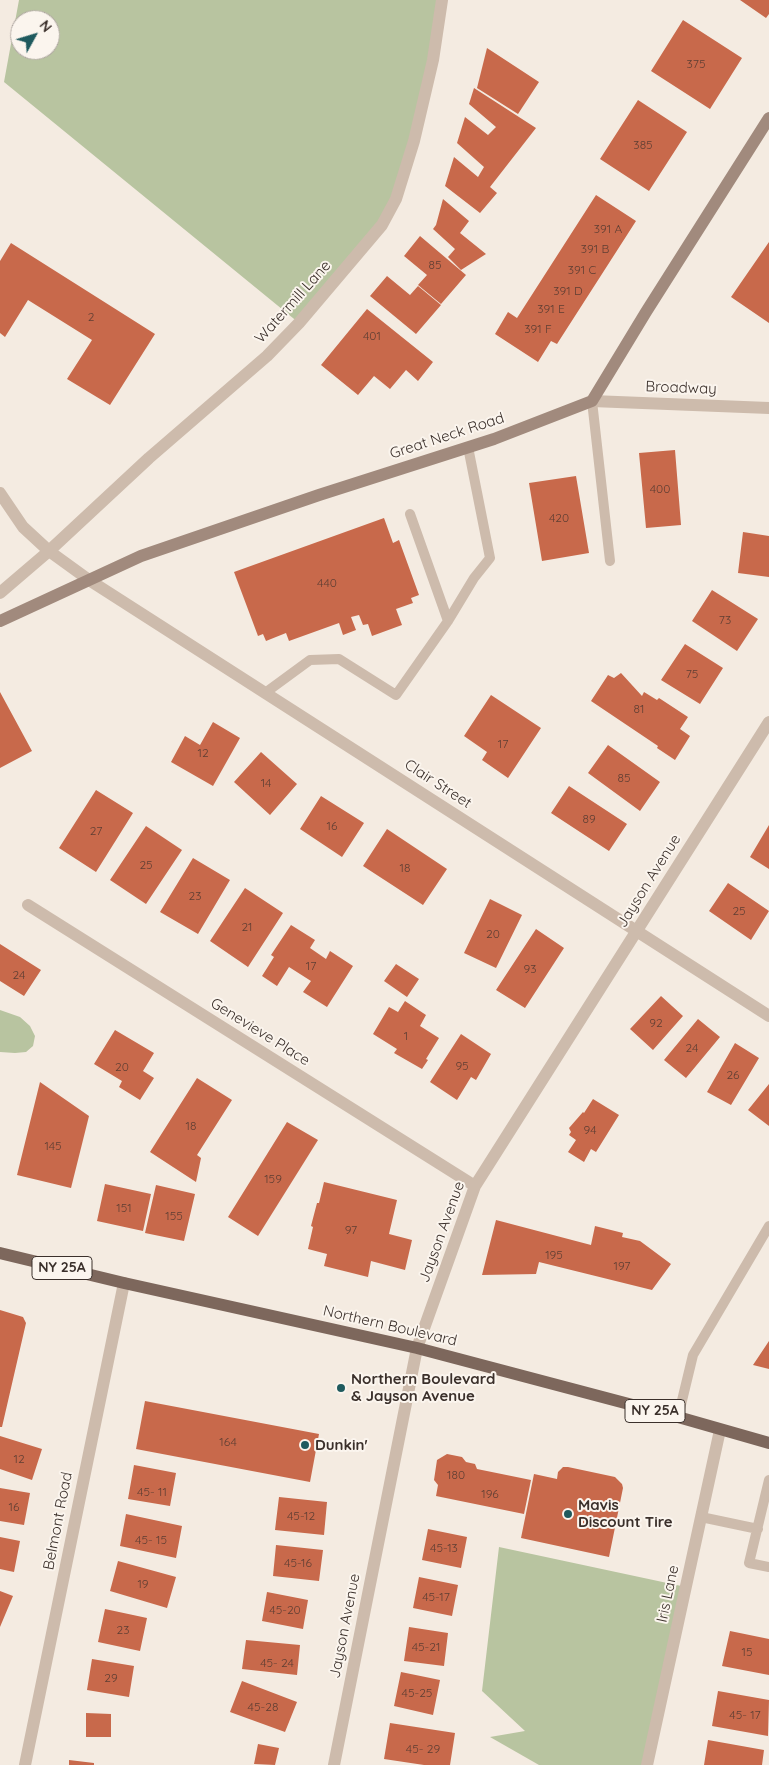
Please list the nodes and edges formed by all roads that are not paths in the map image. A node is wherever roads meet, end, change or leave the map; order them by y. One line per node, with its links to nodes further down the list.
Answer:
1 (442, 0): 8 (street, Watermill Lane)
2 (769, 118): 3 (main road)
3 (592, 401): 4 (street, Broadway); 5 (main road, Great Neck Road); 9 (lane)
4 (769, 408)
5 (468, 447): 10 (main road, Great Neck Road); 13 (lane)
6 (0, 493): 8 (street, Clair Street)
7 (410, 514): 13 (lane)
8 (48, 551): 10 (street, Clair Street); 11 (street)
9 (610, 560)
10 (89, 580): 12 (main road, Great Neck Road); 14 (street, Clair Street)
11 (0, 593)
12 (0, 621)
13 (448, 621): 14 (lane)
14 (265, 693): 17 (street, Clair Street)
15 (769, 722): 17 (street, Jayson Avenue)
16 (28, 905): 19 (street, Genevieve Place)
17 (637, 931): 18 (street, Clair Street); 19 (street, Jayson Avenue)
18 (769, 1016)
19 (476, 1186): 23 (street, Jayson Avenue)
20 (769, 1226): 24 (lane)
21 (0, 1253): 22 (main road, Northern Boulevard / NY 25A)
22 (124, 1283): 23 (main road, Northern Boulevard / NY 25A); 31 (street, Belmont Road)
23 (417, 1348): 24 (main road, Northern Boulevard / NY 25A); 32 (street, Jayson Avenue)
24 (678, 1417): 25 (main road, Northern Boulevard / NY 25A)
25 (720, 1430): 26 (main road, Northern Boulevard / NY 25A); 28 (street, Iris Lane)
26 (769, 1443)
27 (769, 1480): 29 (lane)
28 (701, 1517): 29 (lane); 33 (street, Iris Lane)
29 (758, 1529): 30 (lane)
30 (769, 1567)
31 (25, 1765)
32 (334, 1765)
33 (648, 1765)

